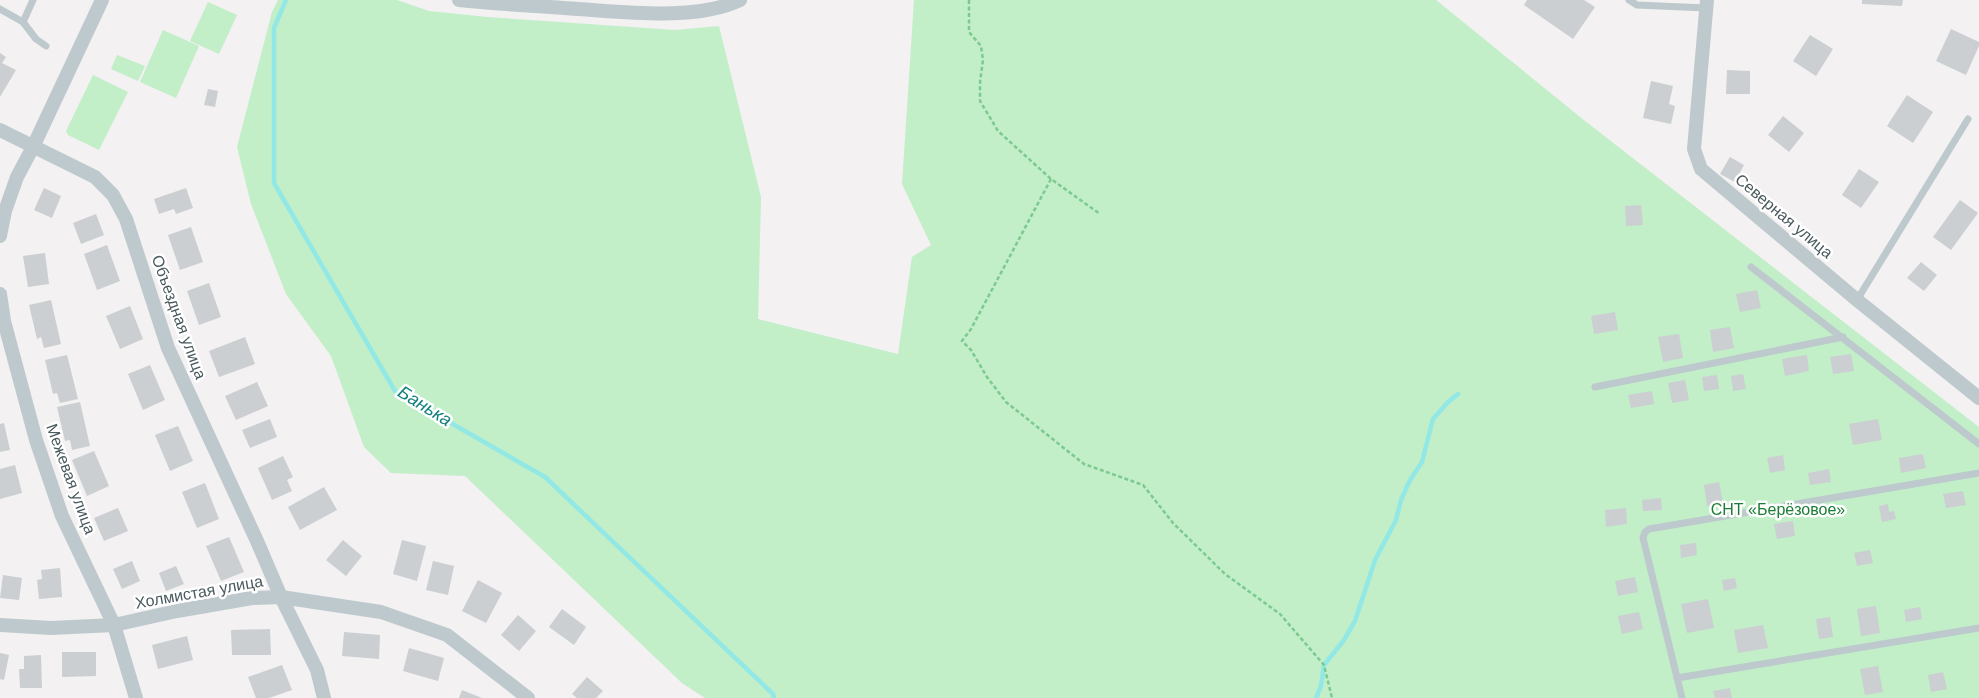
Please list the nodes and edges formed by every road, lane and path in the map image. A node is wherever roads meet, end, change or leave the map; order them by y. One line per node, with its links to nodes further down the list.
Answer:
1 (33, 0): 9 (lane)
2 (102, 0): 13 (street)
3 (459, 0): 4 (street)
4 (740, 0)
5 (969, 0): 14 (path)
6 (1630, 0): 7 (lane)
7 (1706, 4): 19 (street, Северная улица)
8 (0, 9): 9 (lane)
9 (23, 22): 10 (lane)
10 (46, 46)
11 (1968, 119): 19 (lane)
12 (0, 130): 13 (street, Объездная улица)
13 (34, 146): 16 (street); 25 (street, Объездная улица)
14 (1051, 179): 15 (path); 33 (path)
15 (1100, 214)
16 (0, 236)
17 (1750, 267): 20 (lane)
18 (0, 294): 27 (street, Межевая улица)
19 (1856, 300): 22 (street, Северная улица)
20 (1843, 338): 21 (lane); 23 (lane)
21 (1595, 387)
22 (1979, 398)
23 (1979, 444)
24 (1979, 473): 29 (lane)
25 (281, 597): 27 (street, Холмистая улица); 30 (street, Холмистая улица); 32 (street, Объездная улица)
26 (0, 625): 27 (street, Холмистая улица)
27 (114, 625): 31 (street, Межевая улица)
28 (1979, 628): 29 (lane)
29 (1677, 678): 34 (lane)
30 (526, 697)
31 (136, 698)
32 (324, 698)
33 (1332, 698)
34 (1682, 698)

